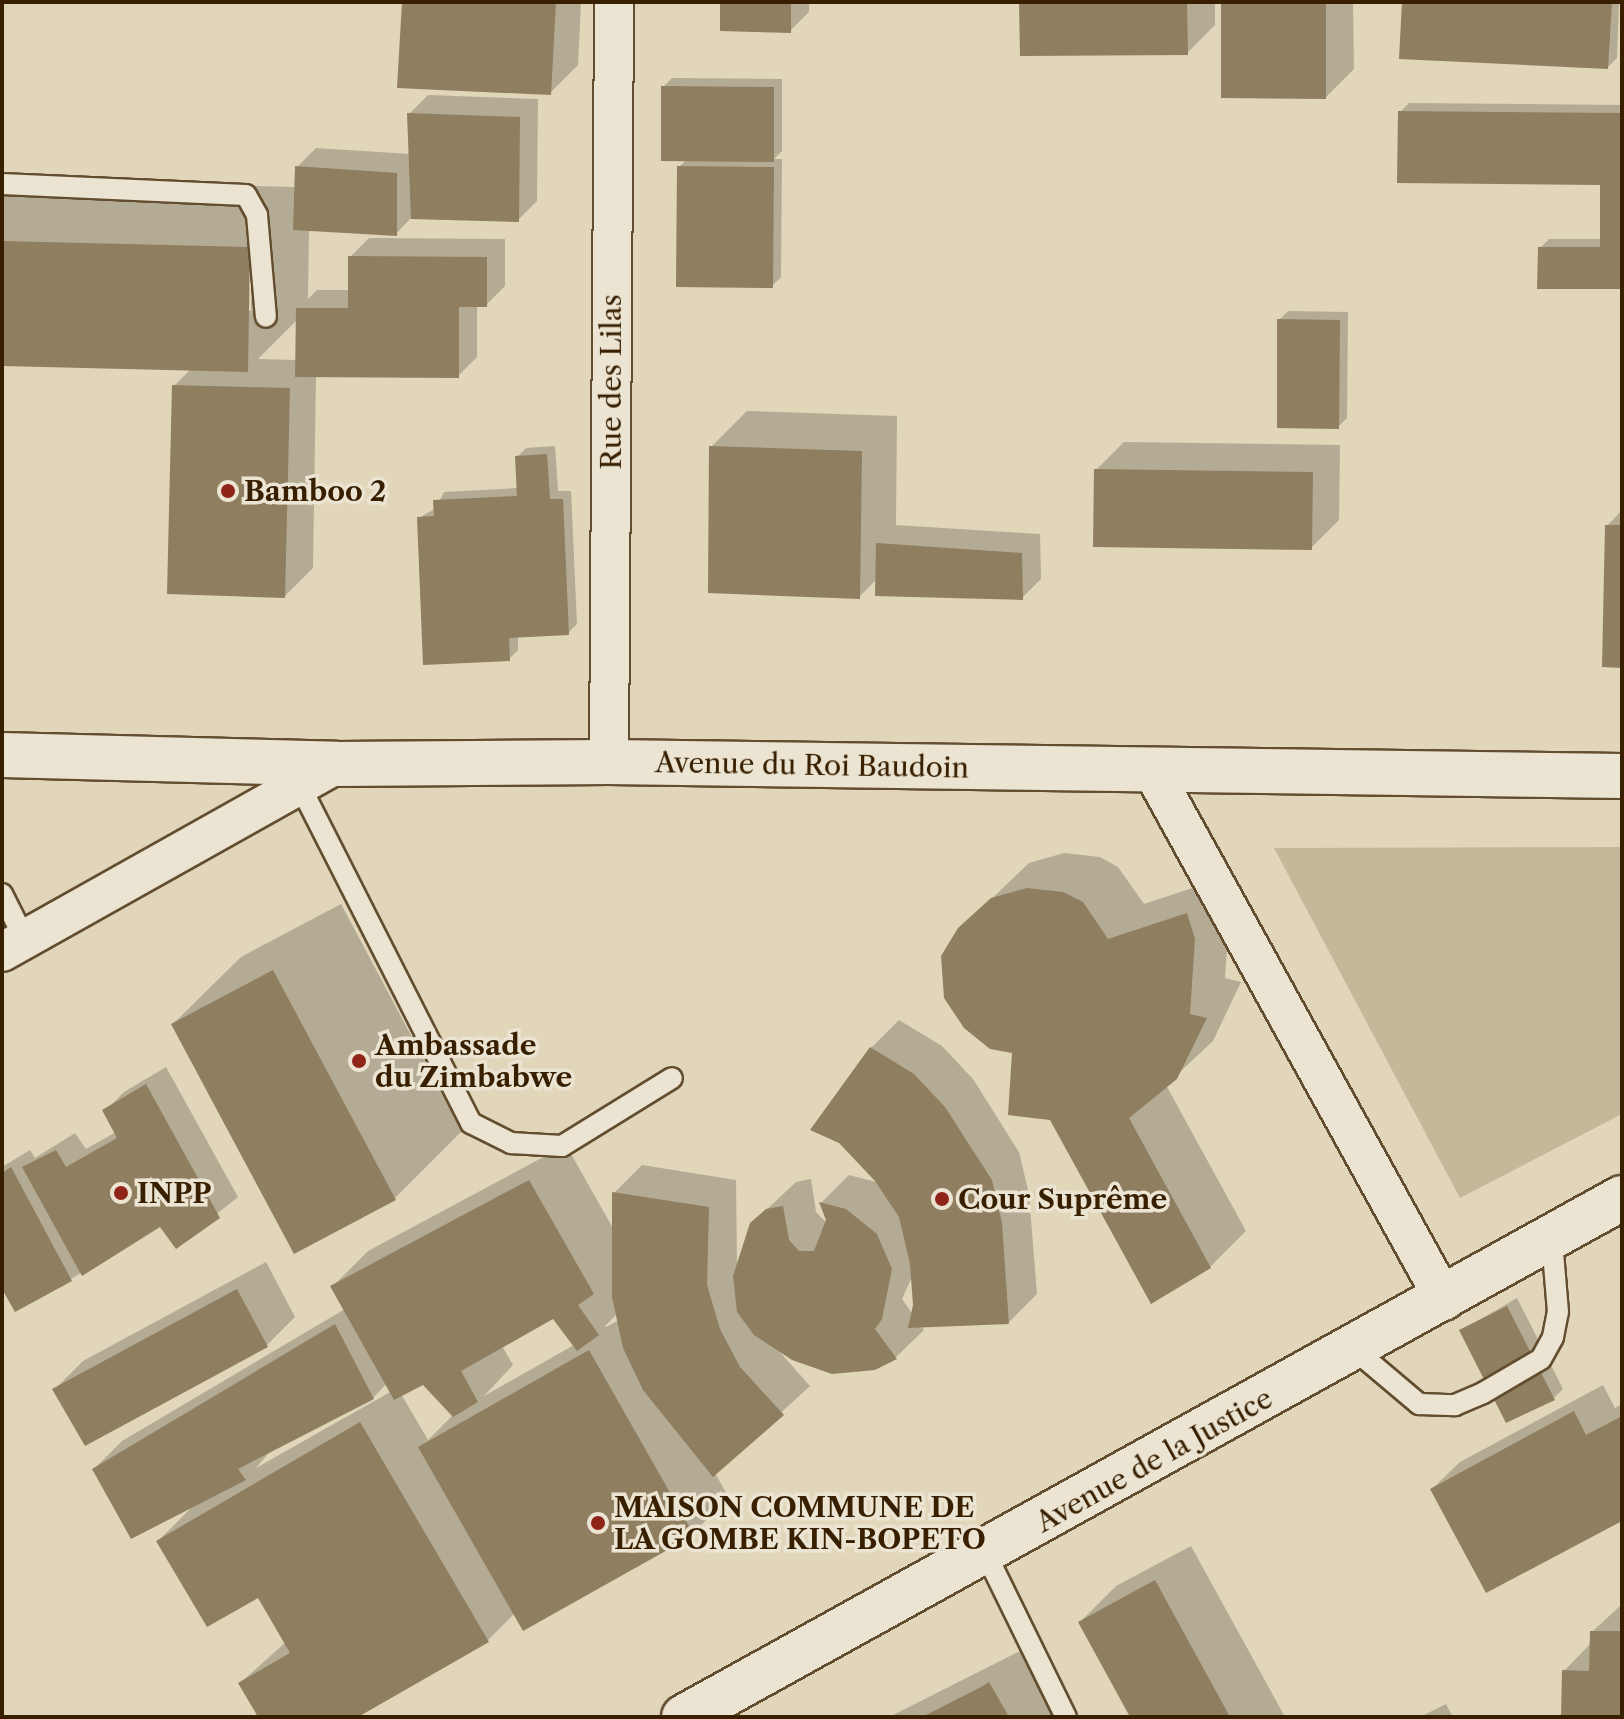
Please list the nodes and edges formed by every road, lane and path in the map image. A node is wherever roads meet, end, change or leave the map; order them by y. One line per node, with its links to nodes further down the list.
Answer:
1 (614, 2): 5 (street, Rue des Lilas)
2 (2, 184): 3 (lane)
3 (266, 317)
4 (2, 755): 6 (street, Avenue du Roi Baudoin)
5 (609, 762): 6 (street, Avenue du Roi Baudoin); 7 (street, Avenue du Roi Baudoin)
6 (337, 764): 9 (street)
7 (1152, 770): 8 (street, Avenue du Roi Baudoin); 15 (street)
8 (1622, 776)
9 (300, 786): 11 (street); 12 (lane)
10 (2, 894): 11 (lane)
11 (13, 946)
12 (672, 1078)
13 (1622, 1198): 14 (street, Avenue de la Justice)
14 (1552, 1241): 15 (street, Avenue de la Justice); 16 (lane)
15 (1445, 1301): 16 (street, Avenue de la Justice)
16 (1355, 1350): 17 (street, Avenue de la Justice)
17 (985, 1552): 18 (street, Avenue de la Justice); 19 (lane)
18 (684, 1717)
19 (1066, 1717)

